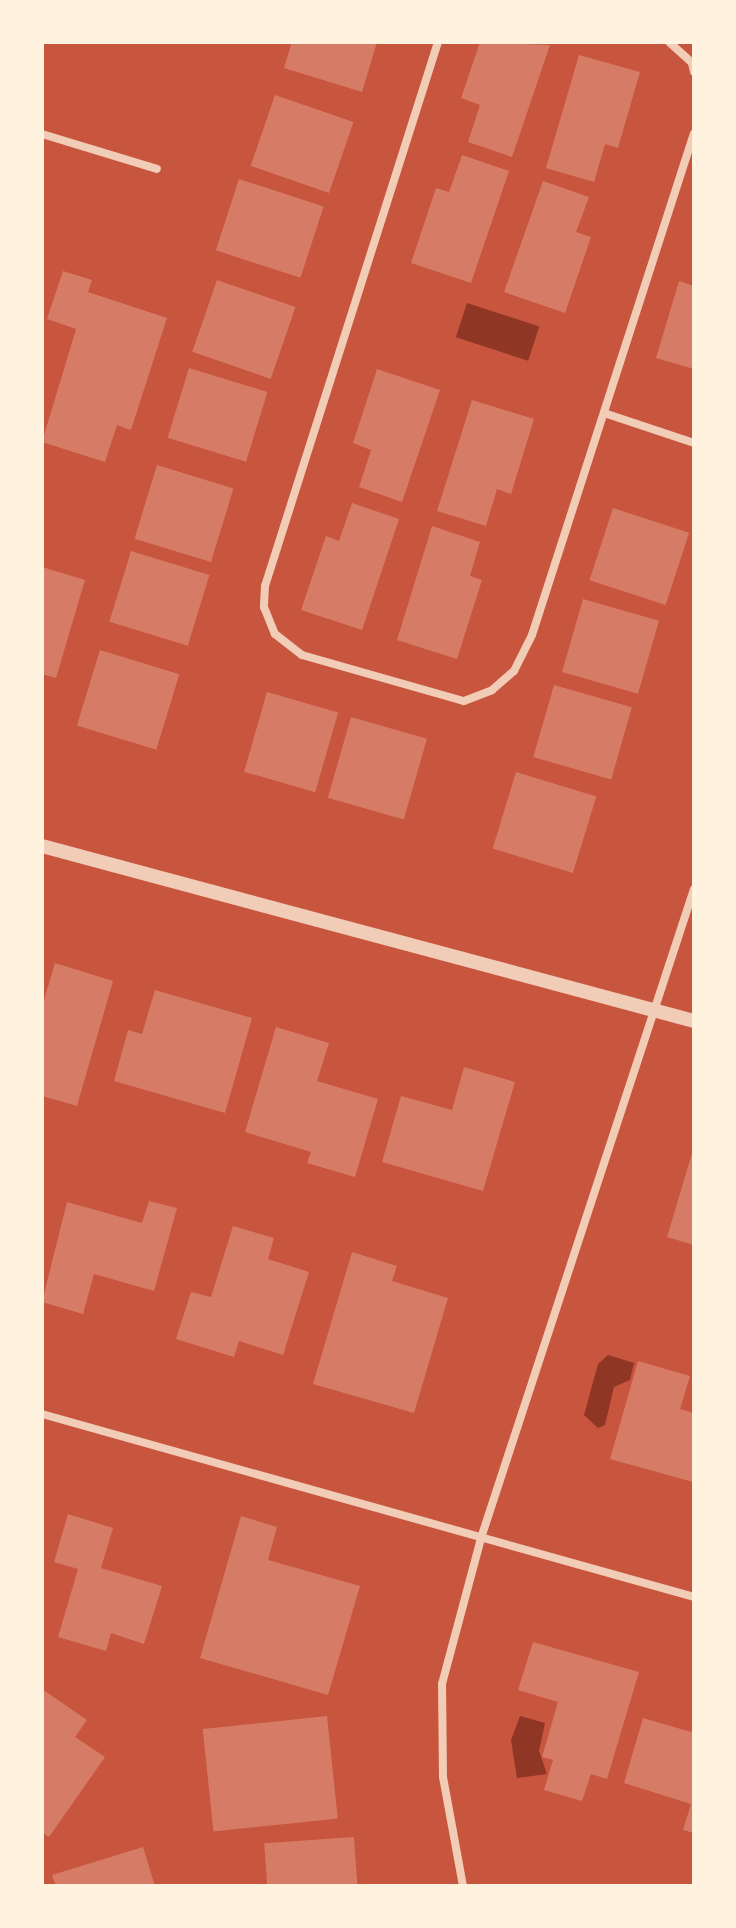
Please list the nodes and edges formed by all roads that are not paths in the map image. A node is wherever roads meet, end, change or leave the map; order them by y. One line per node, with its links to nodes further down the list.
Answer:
1 (438, 42): 7 (street)
2 (669, 42): 3 (street)
3 (694, 72)
4 (694, 133): 7 (street)
5 (42, 134): 6 (street)
6 (157, 169)
7 (604, 413): 8 (street)
8 (694, 443)
9 (42, 846): 11 (street)
10 (694, 889): 11 (street)
11 (656, 1011): 12 (street); 14 (street)
12 (694, 1021)
13 (42, 1414): 14 (street)
14 (481, 1538): 15 (street); 16 (street)
15 (694, 1597)
16 (463, 1886)

